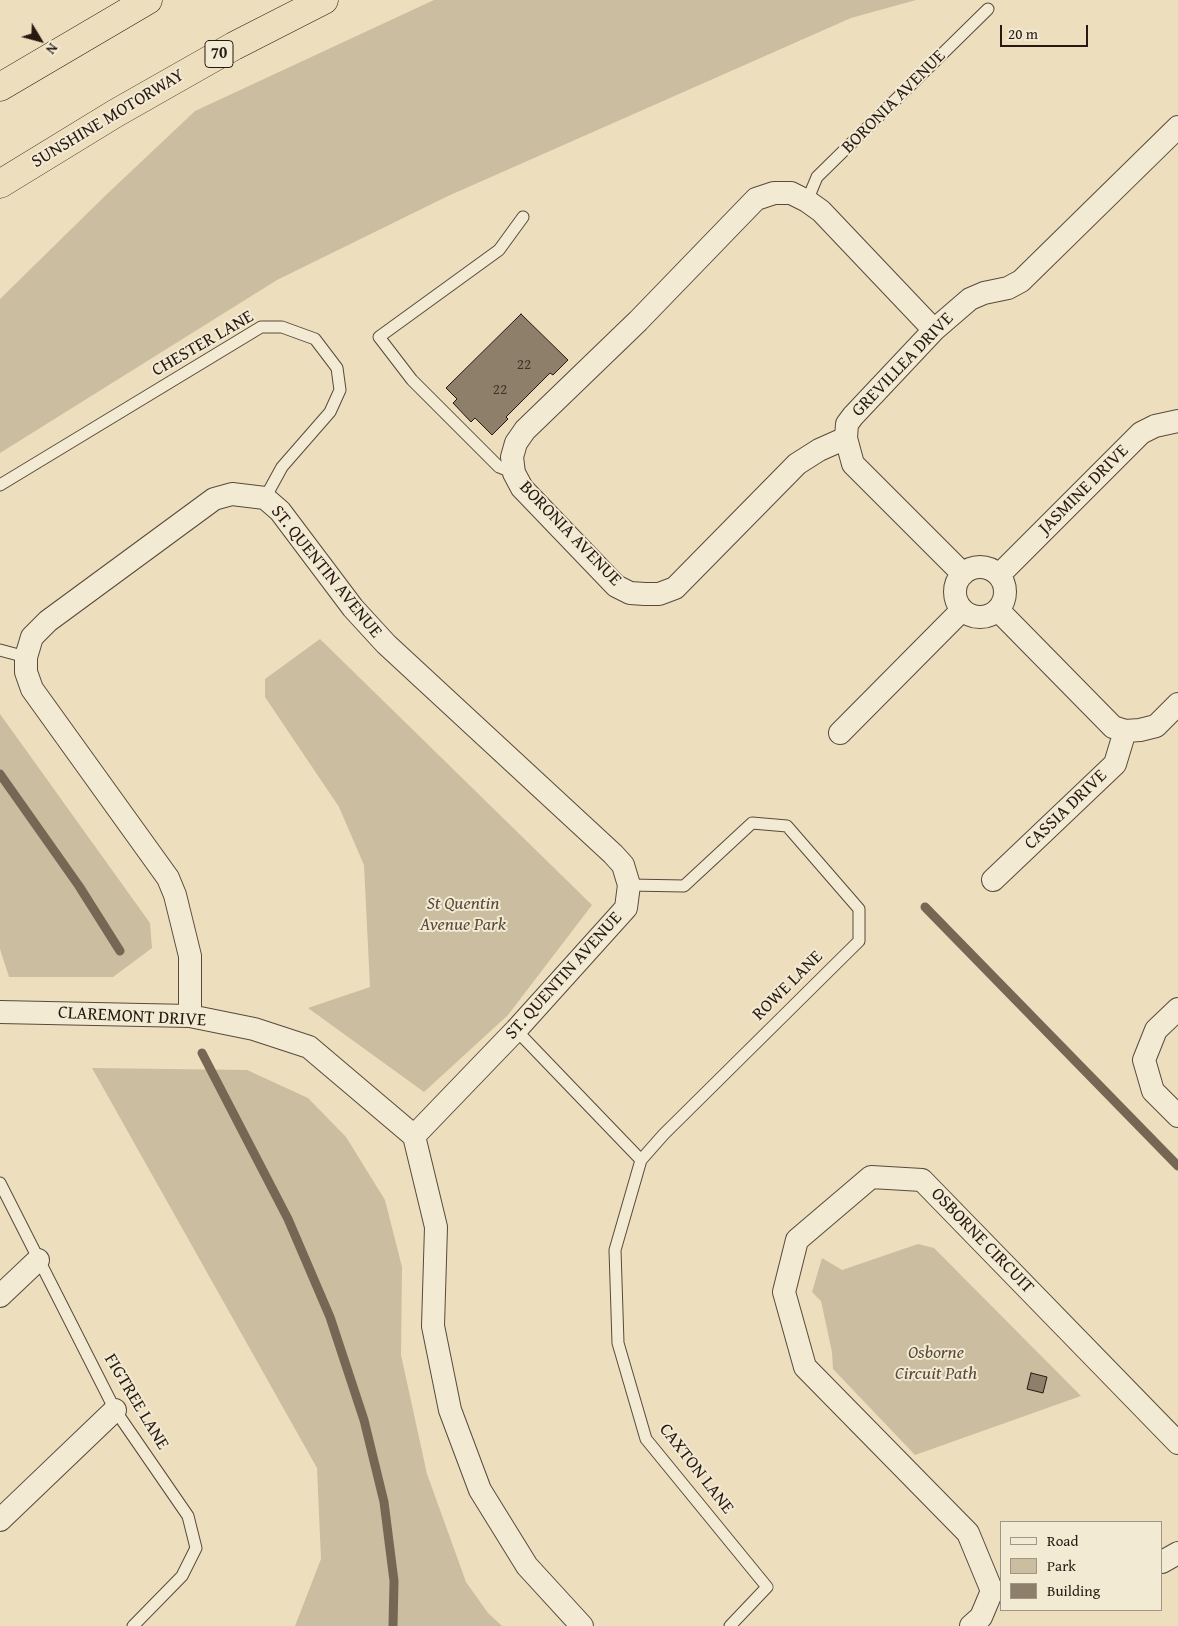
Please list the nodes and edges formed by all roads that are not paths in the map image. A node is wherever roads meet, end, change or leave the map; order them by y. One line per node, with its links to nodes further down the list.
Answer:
1 (148, 0): 4 (highway)
2 (324, 0): 6 (highway, SUNSHINE MOTORWAY / 70)
3 (988, 9): 7 (lane, BORONIA AVENUE)
4 (0, 87)
5 (1178, 127): 9 (street, GREVILLEA DRIVE)
6 (0, 184)
7 (807, 200): 9 (street, BORONIA AVENUE); 12 (street, BORONIA AVENUE)
8 (523, 217): 12 (lane)
9 (934, 330): 11 (street, GREVILLEA DRIVE)
10 (1178, 421): 16 (street, JASMINE DRIVE)
11 (846, 438): 12 (street, BORONIA AVENUE); 15 (street, GREVILLEA DRIVE)
12 (514, 473)
13 (0, 485): 14 (lane, CHESTER LANE)
14 (265, 498): 20 (street, ST. QUENTIN AVENUE); 25 (street, ST. QUENTIN AVENUE)
15 (963, 574): 16 (street); 17 (street)
16 (999, 575): 18 (street)
17 (962, 610): 18 (street); 23 (street)
18 (998, 610): 22 (street)
19 (0, 650): 20 (lane)
20 (26, 657): 28 (street, ST. QUENTIN AVENUE)
21 (1178, 704): 22 (street)
22 (1125, 732): 24 (street, CASSIA DRIVE)
23 (840, 733)
24 (993, 880)
25 (629, 885): 29 (street, ST. QUENTIN AVENUE); 32 (lane, ROWE LANE)
26 (1178, 1009): 30 (street)
27 (0, 1012): 28 (street, CLAREMONT DRIVE)
28 (190, 1016): 31 (street, CLAREMONT DRIVE)
29 (516, 1030): 31 (street, ST. QUENTIN AVENUE); 32 (lane)
30 (1178, 1116)
31 (414, 1136): 43 (street)
32 (642, 1160): 44 (lane, CAXTON LANE)
33 (0, 1183): 34 (lane, FIGTREE LANE)
34 (38, 1260): 35 (street); 36 (lane, FIGTREE LANE)
35 (0, 1296)
36 (116, 1410): 38 (street); 42 (lane, FIGTREE LANE)
37 (1178, 1443): 41 (street, OSBORNE CIRCUIT)
38 (0, 1520)
39 (1178, 1553): 40 (street)
40 (1163, 1561)
41 (997, 1591): 45 (street)
42 (133, 1626)
43 (582, 1626)
44 (730, 1626)
45 (971, 1626)

